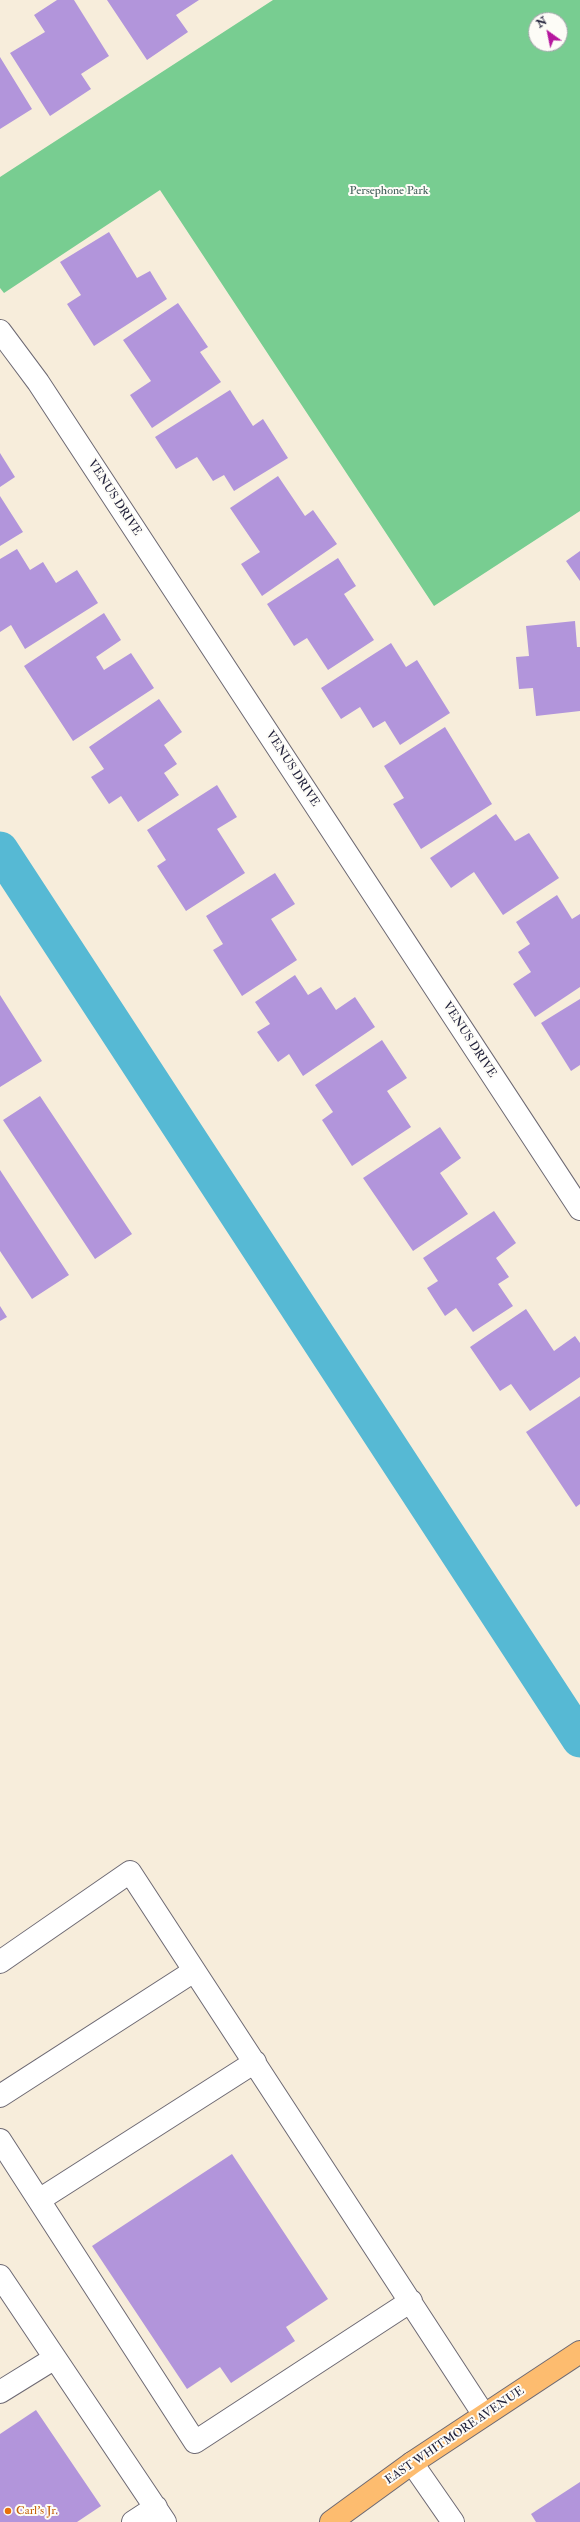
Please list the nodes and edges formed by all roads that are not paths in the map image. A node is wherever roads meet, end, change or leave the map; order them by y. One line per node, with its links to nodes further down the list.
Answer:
1 (0, 331): 2 (street, VENUS DRIVE)
2 (580, 1209)
3 (0, 1962): 4 (street)
4 (194, 1971): 5 (street); 6 (street)
5 (255, 2062): 8 (street); 10 (street)
6 (0, 2096)
7 (0, 2140): 8 (street)
8 (39, 2200): 10 (street)
9 (0, 2276): 11 (street)
10 (411, 2301): 15 (street)
11 (7, 2302): 13 (street)
12 (580, 2352): 15 (main road, EAST WHITMORE AVENUE)
13 (55, 2358): 14 (street); 17 (street)
14 (0, 2392)
15 (484, 2416): 16 (main road, EAST WHITMORE AVENUE)
16 (412, 2463): 19 (main road, EAST WHITMORE AVENUE); 20 (street)
17 (160, 2515): 18 (street)
18 (133, 2522)
19 (331, 2522)
20 (453, 2522)

